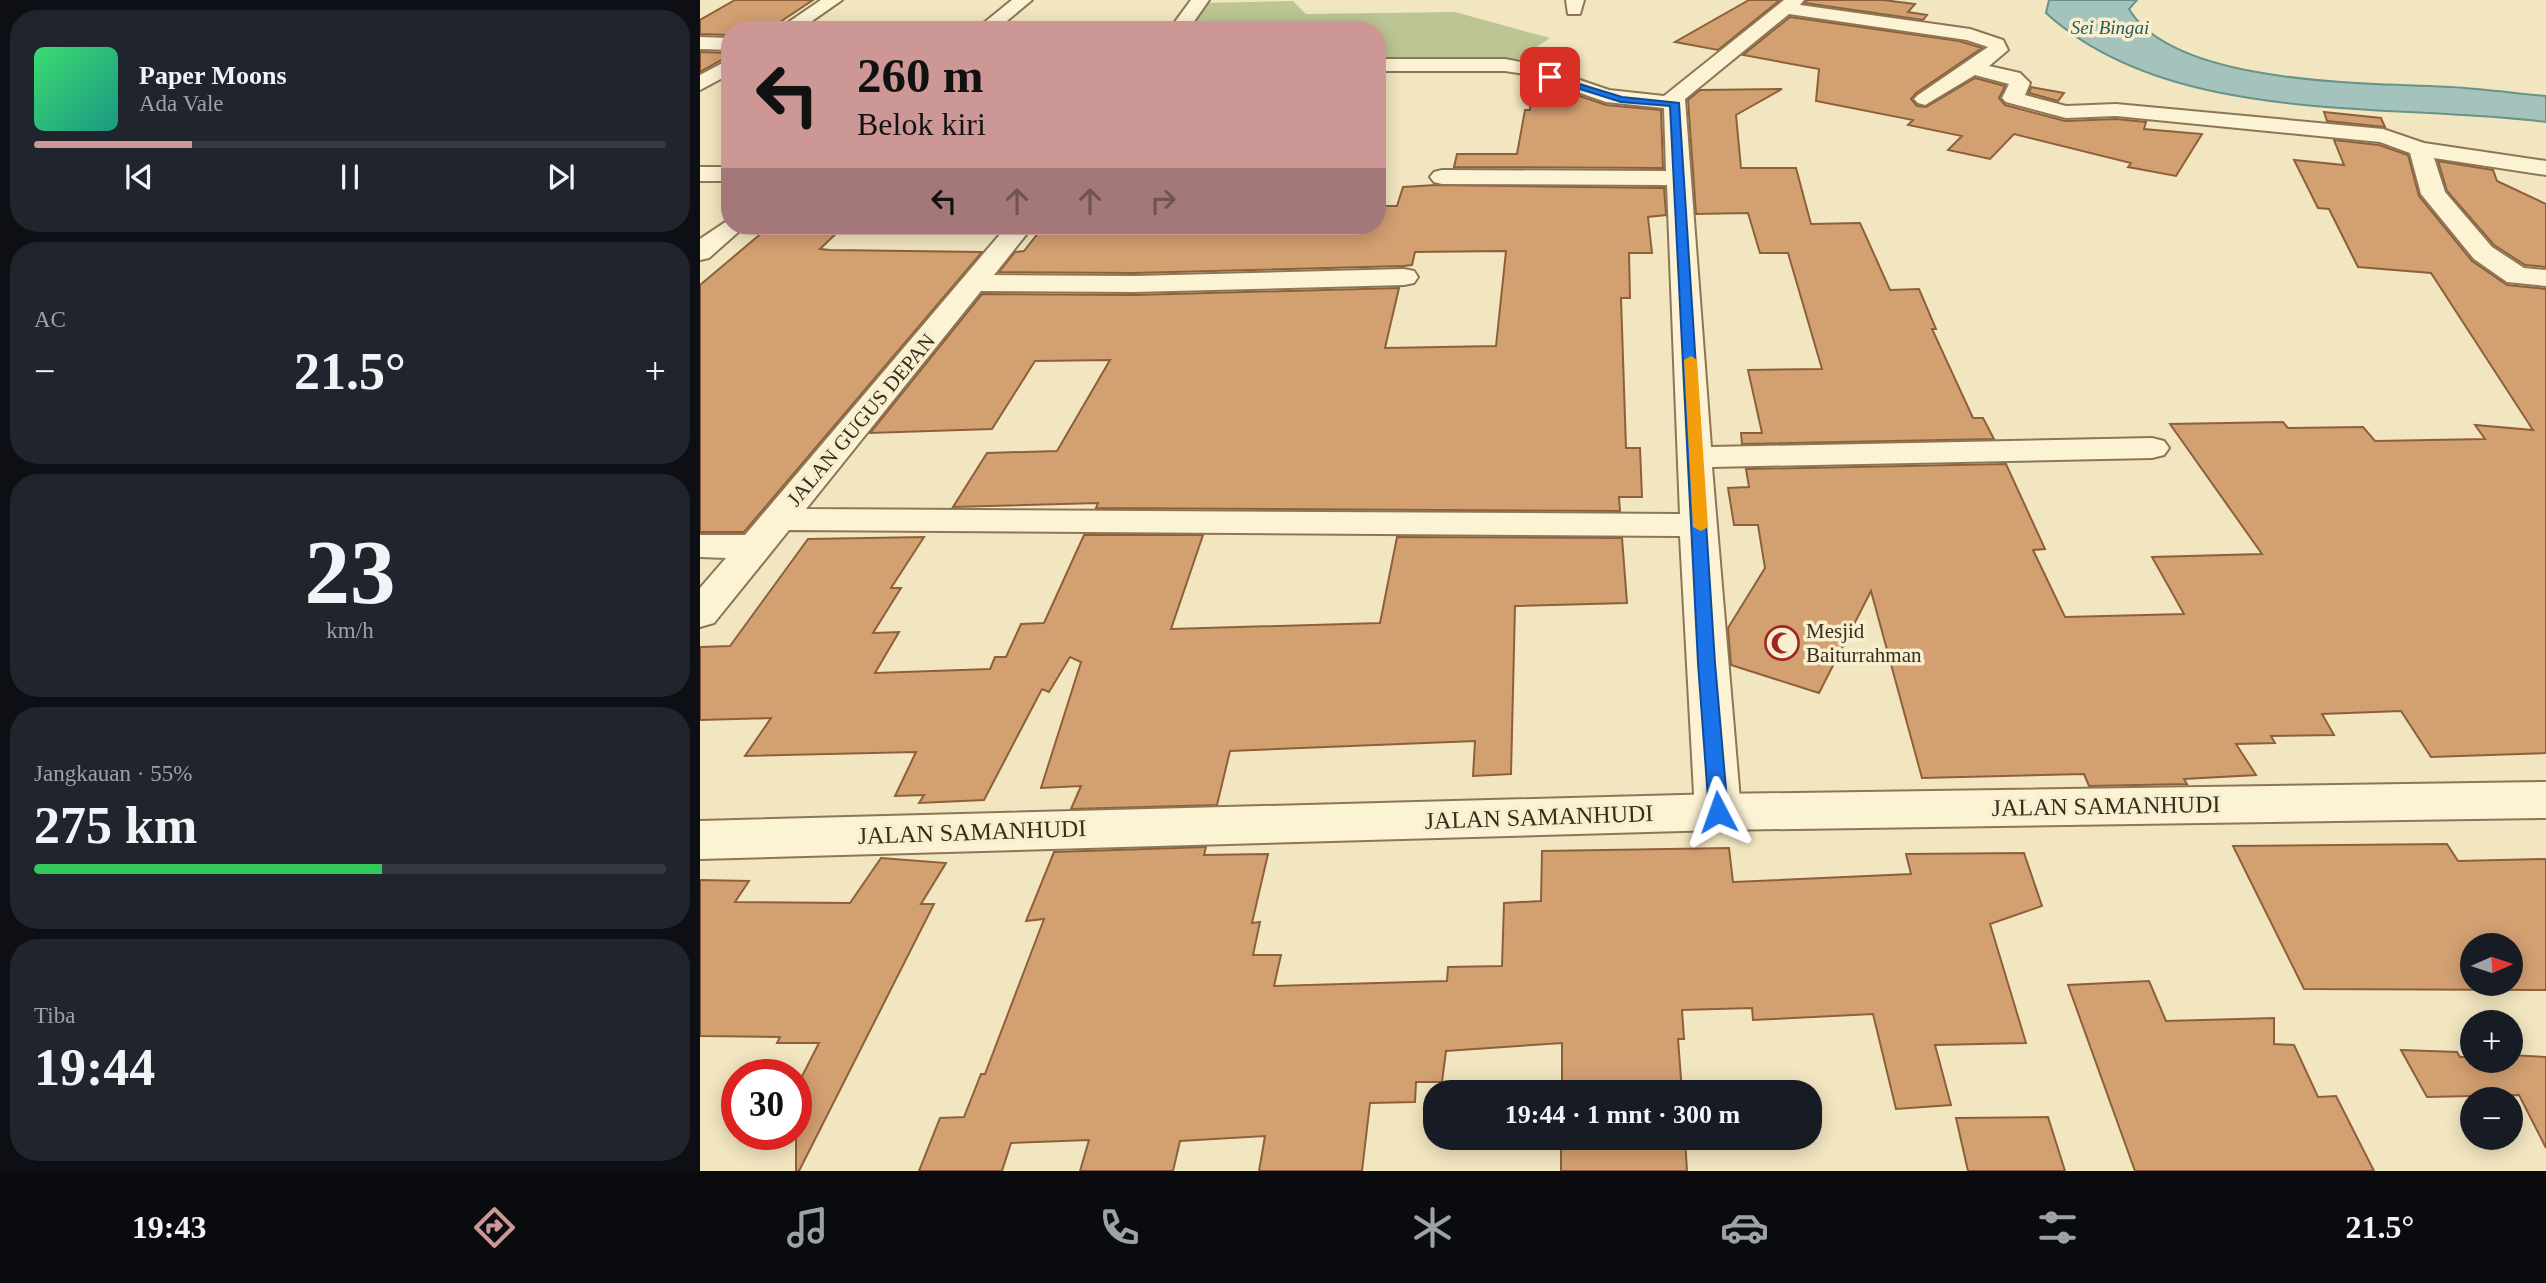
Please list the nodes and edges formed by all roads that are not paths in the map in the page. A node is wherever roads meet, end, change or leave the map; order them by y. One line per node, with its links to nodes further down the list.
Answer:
1 (833, 0): 5 (street)
2 (1023, 0): 6 (street)
3 (1200, 0): 7 (street)
4 (1790, 4): 11 (street); 15 (street)
5 (800, 21)
6 (996, 21)
7 (1185, 21)
8 (700, 43): 9 (street)
9 (721, 44)
10 (1386, 65): 15 (street)
11 (1972, 68): 14 (street); 16 (street)
12 (721, 71): 13 (street)
13 (700, 84)
14 (1925, 99)
15 (1675, 103): 21 (street)
16 (2420, 149): 17 (street); 26 (street)
17 (2546, 168)
18 (700, 174): 19 (street)
19 (721, 174)
20 (1442, 177): 21 (street)
21 (1679, 178): 29 (street)
22 (721, 235): 24 (street)
23 (1013, 235): 27 (street, JALAN GUGUS DEPAN)
24 (700, 252)
25 (1404, 277): 27 (street)
26 (2546, 278)
27 (976, 283): 31 (street, JALAN GUGUS DEPAN)
28 (2152, 448): 29 (street)
29 (1695, 457): 30 (street)
30 (1701, 525): 31 (street); 35 (street)
31 (767, 533): 32 (street); 33 (street, JALAN GUGUS DEPAN)
32 (700, 546)
33 (700, 614)
34 (2546, 800): 35 (street, JALAN SAMANHUDI)
35 (1718, 812): 36 (street, JALAN SAMANHUDI)
36 (700, 840)

